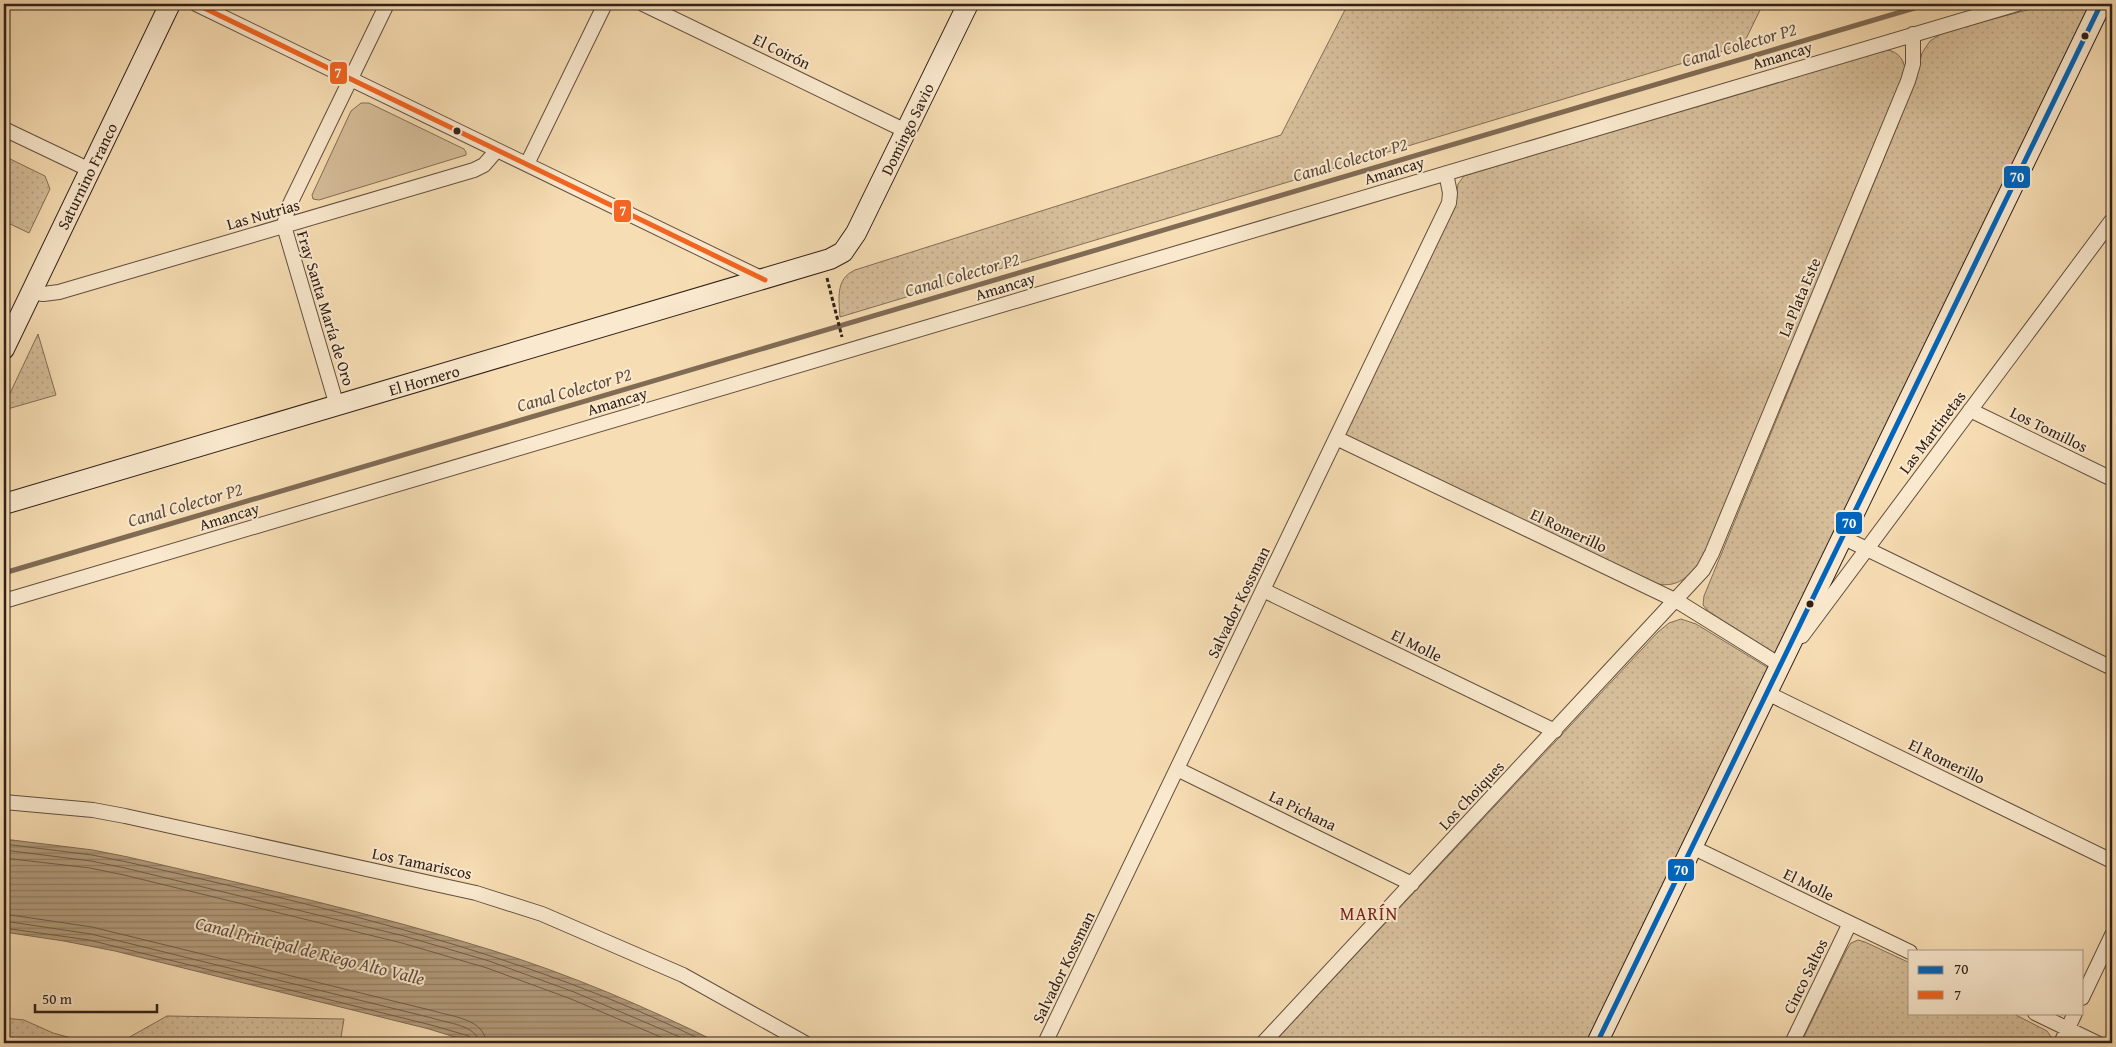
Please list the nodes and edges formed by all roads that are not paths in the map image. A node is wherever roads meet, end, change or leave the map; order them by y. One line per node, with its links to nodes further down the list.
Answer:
1 (170, 4): 15 (street, Saturnino Franco)
2 (196, 4): 10 (street)
3 (387, 4): 10 (street, Fray Santa María de Oro)
4 (605, 4): 14 (street)
5 (643, 4): 12 (street, El Coirón)
6 (968, 4): 12 (street, Domingo Savio)
7 (2017, 4): 9 (street, Amancay)
8 (2101, 4): 28 (street)
9 (1913, 34): 16 (street, Amancay); 30 (street, La Plata Este)
10 (351, 79): 13 (street); 18 (street, Fray Santa María de Oro)
11 (4, 128): 15 (street)
12 (906, 130): 19 (street, Domingo Savio)
13 (497, 150): 14 (street); 18 (street, Las Nutrias)
14 (527, 164): 20 (street)
15 (90, 170): 21 (street, Saturnino Franco)
16 (1446, 173): 25 (street, Salvador Kossman); 32 (street, Amancay)
17 (2112, 220): 24 (street, Las Martinetas)
18 (284, 226): 21 (street, Las Nutrias); 23 (street, Fray Santa María de Oro)
19 (843, 252): 20 (street, El Hornero)
20 (765, 280): 23 (street, El Hornero)
21 (31, 292): 22 (street, Saturnino Franco)
22 (4, 347)
23 (337, 406): 27 (street, El Hornero)
24 (1970, 410): 26 (street, Los Tomillos); 29 (street, Las Martinetas)
25 (1336, 438): 31 (street, Salvador Kossman); 33 (street, El Romerillo)
26 (2112, 479)
27 (4, 504)
28 (1842, 537): 29 (street); 34 (street)
29 (1867, 549): 34 (street, Las Martinetas); 35 (street)
30 (1703, 570): 33 (street, Los Choiques)
31 (1263, 590): 37 (street, El Molle); 38 (street, Salvador Kossman)
32 (4, 601)
33 (1677, 601): 34 (street, El Romerillo); 37 (street, Los Choiques)
34 (1780, 665): 36 (street)
35 (2112, 668)
36 (1767, 694): 40 (street); 41 (street, El Romerillo)
37 (1555, 731): 42 (street, Los Choiques)
38 (1177, 769): 42 (street, La Pichana); 51 (street, Salvador Kossman)
39 (4, 802): 50 (street, Los Tamariscos)
40 (1692, 847): 43 (street, El Molle); 53 (street)
41 (2112, 860)
42 (1412, 884): 52 (street, Los Choiques)
43 (1850, 924): 45 (street, El Molle); 54 (street, Cinco Saltos)
44 (2112, 935): 46 (street)
45 (1908, 951)
46 (2084, 994)
47 (2037, 1014): 49 (street)
48 (2075, 1014): 49 (street)
49 (2068, 1029): 55 (street); 56 (street)
50 (805, 1043)
51 (1045, 1043)
52 (1264, 1043)
53 (1597, 1043)
54 (1792, 1043)
55 (2061, 1043)
56 (2097, 1043)

